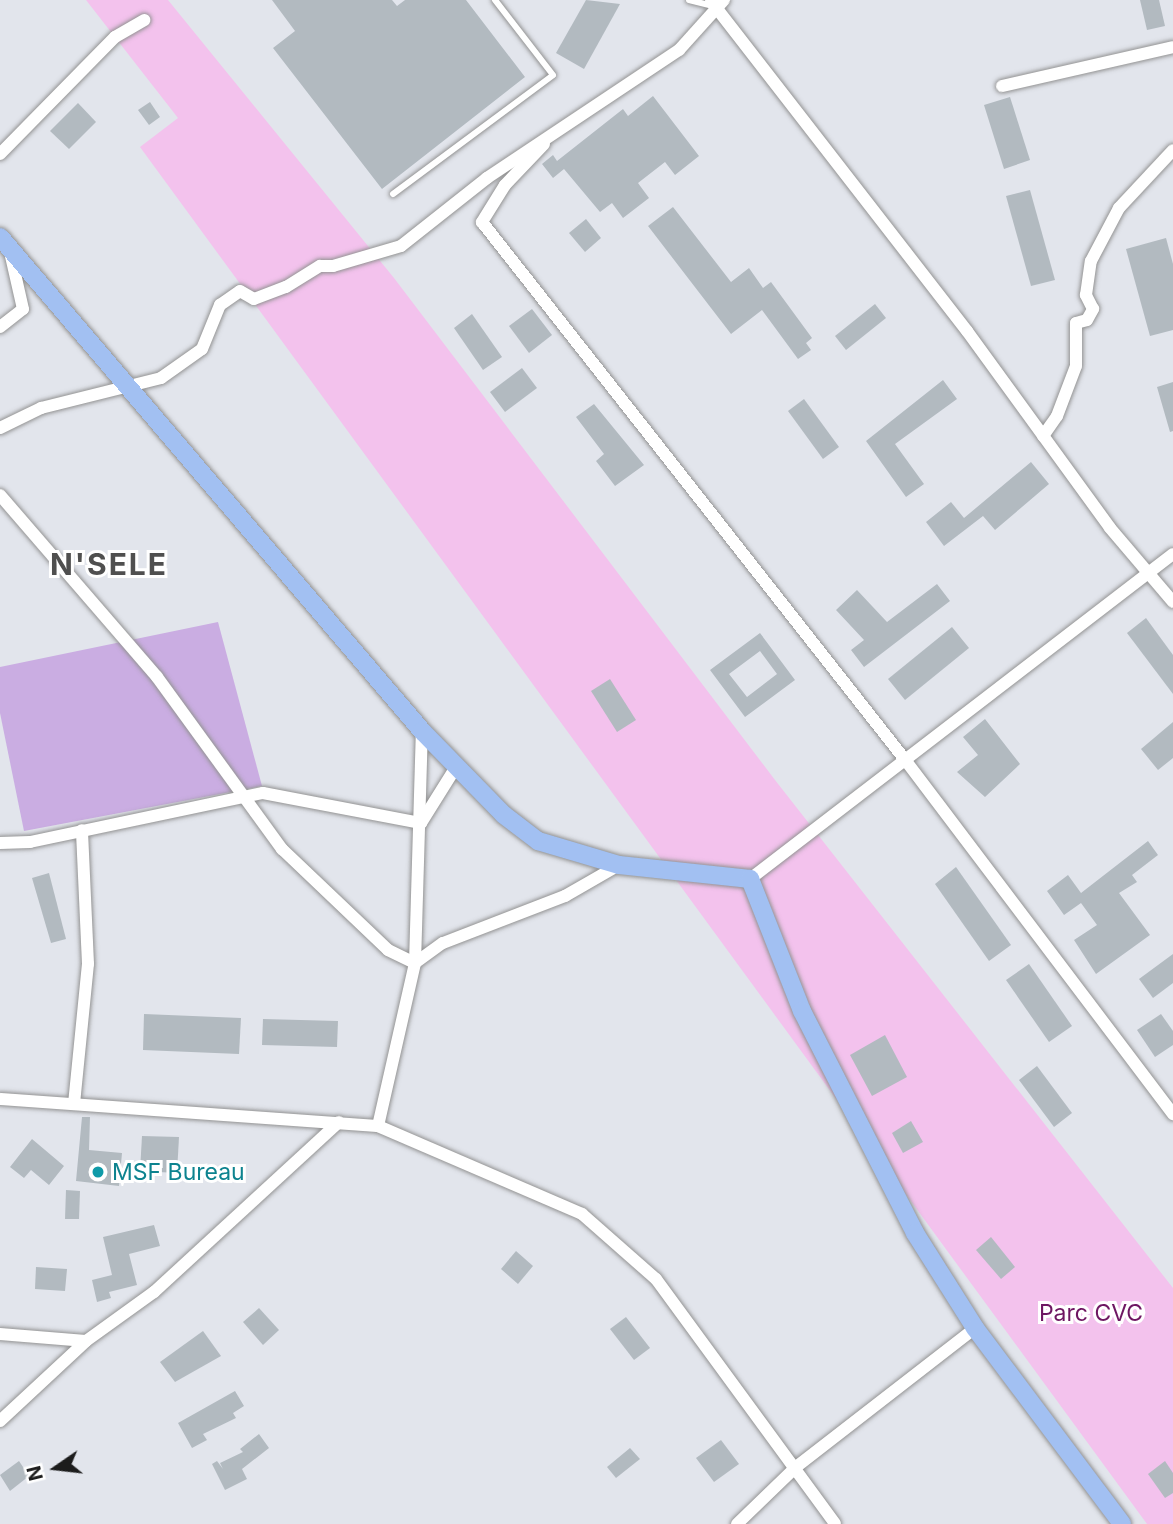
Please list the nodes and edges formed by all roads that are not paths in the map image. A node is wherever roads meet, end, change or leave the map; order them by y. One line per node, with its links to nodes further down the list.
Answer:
1 (495, 0): 10 (lane)
2 (689, 0): 3 (lane)
3 (716, 2): 7 (street); 15 (street)
4 (144, 20): 9 (street)
5 (1173, 47): 6 (street)
6 (1002, 86)
7 (544, 144): 13 (street); 21 (street)
8 (1173, 150): 15 (street)
9 (0, 154)
10 (393, 194)
11 (4, 242): 12 (street); 13 (main road)
12 (0, 327)
13 (127, 390): 14 (street); 20 (main road)
14 (0, 428)
15 (1043, 436): 18 (street)
16 (0, 495): 23 (street)
17 (1173, 554): 18 (street)
18 (1150, 571): 19 (street); 21 (street)
19 (1173, 602)
20 (422, 731): 22 (main road); 24 (street)
21 (906, 761): 28 (street); 32 (street)
22 (456, 767): 24 (street); 27 (main road)
23 (246, 797): 24 (street); 25 (street); 29 (street)
24 (421, 823): 29 (street)
25 (82, 830): 26 (street); 31 (street)
26 (0, 842)
27 (619, 865): 28 (main road); 29 (street)
28 (750, 879): 35 (main road)
29 (415, 963): 34 (street)
30 (0, 1099): 31 (street)
31 (74, 1104): 33 (street)
32 (1173, 1114)
33 (339, 1122): 34 (street); 37 (street)
34 (378, 1126): 39 (street)
35 (975, 1328): 39 (street); 42 (main road)
36 (0, 1334): 37 (street)
37 (86, 1341): 38 (street)
38 (0, 1421)
39 (796, 1467): 40 (street); 41 (street)
40 (737, 1524)
41 (835, 1524)
42 (1122, 1524)

